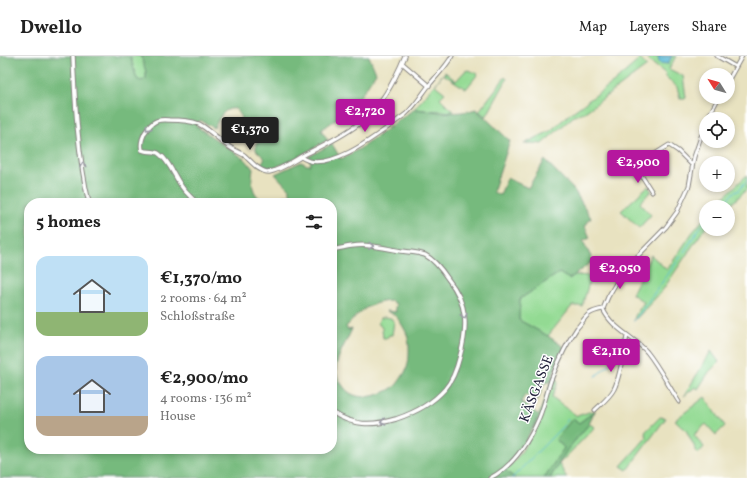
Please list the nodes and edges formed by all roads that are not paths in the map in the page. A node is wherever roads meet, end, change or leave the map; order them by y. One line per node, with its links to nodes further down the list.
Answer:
1 (73, 56): 15 (street, one-way to 1)
2 (405, 56): 6 (street)
3 (452, 56): 8 (street)
4 (718, 56): 7 (street)
5 (742, 56): 7 (street)
6 (402, 63): 8 (street); 12 (street)
7 (736, 66)
8 (429, 86): 12 (street)
9 (273, 133): 11 (street)
10 (699, 141): 13 (street)
11 (226, 144): 12 (street); 16 (street, one-way to 16)
12 (301, 157)
13 (692, 165): 14 (street); 18 (street)
14 (652, 192)
15 (88, 198)
16 (192, 198)
17 (337, 249): 22 (street, one-way to 22)
18 (603, 309): 19 (street); 23 (street, KÄSGASSE)
19 (626, 336): 20 (street); 21 (street)
20 (679, 402)
21 (594, 410)
22 (337, 415)
23 (490, 478)

